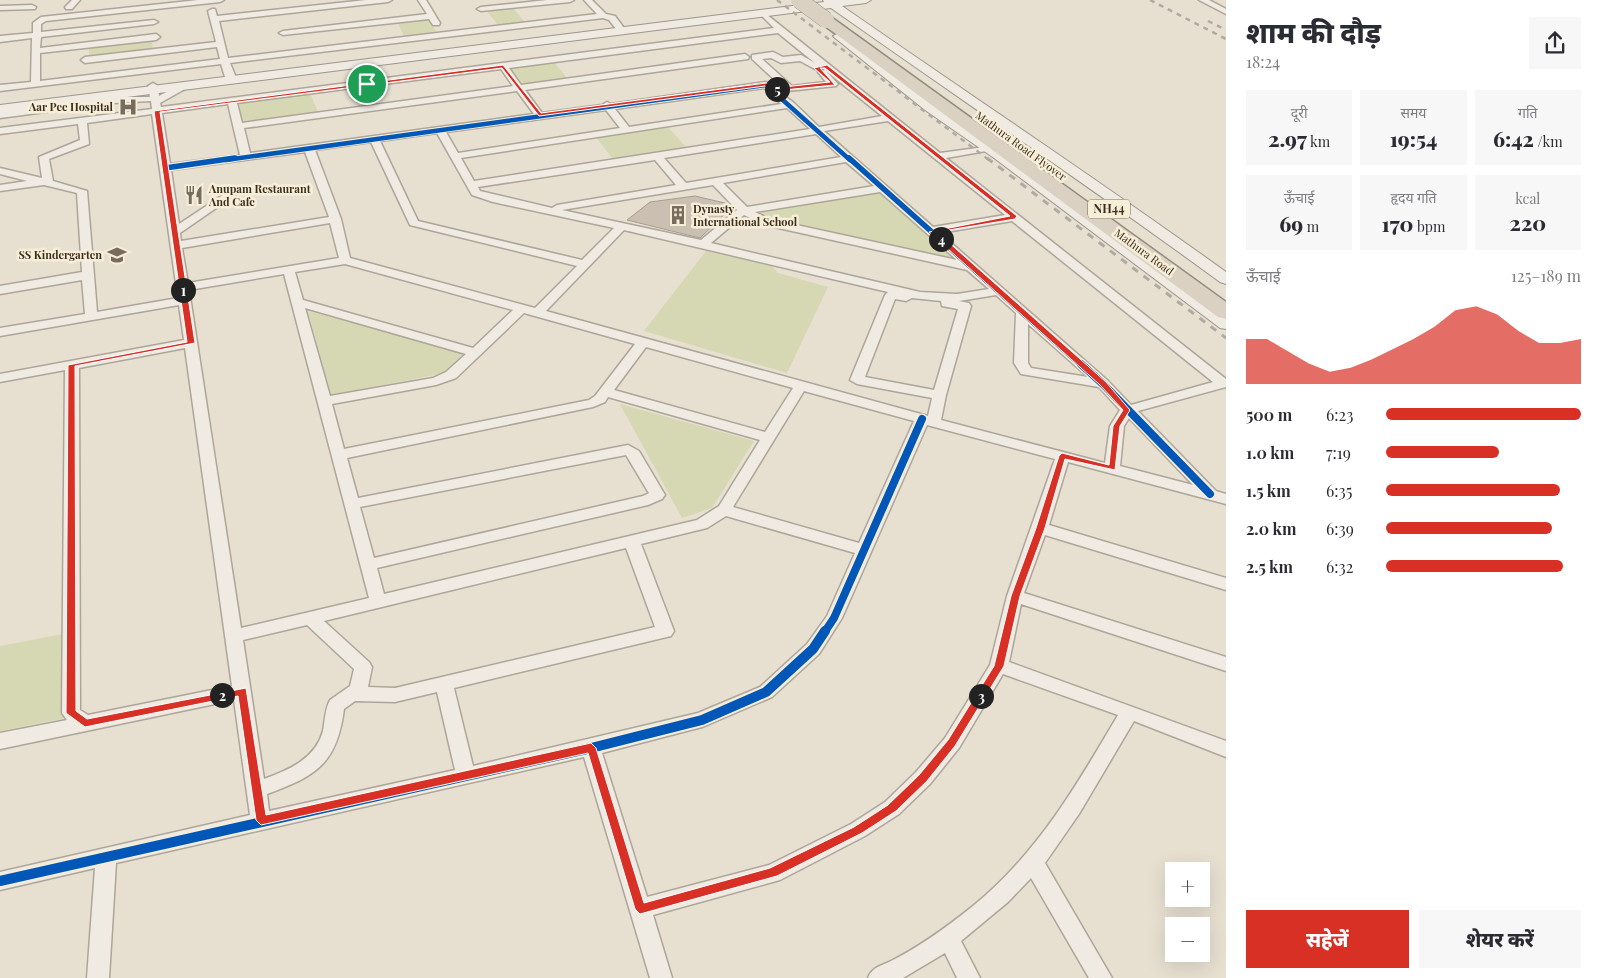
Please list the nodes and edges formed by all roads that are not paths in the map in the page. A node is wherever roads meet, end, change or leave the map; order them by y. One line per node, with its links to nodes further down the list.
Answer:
1 (12, 0): 18 (street)
2 (76, 0): 16 (street)
3 (220, 0): 12 (street)
4 (388, 0): 22 (street)
5 (422, 0): 24 (street)
6 (474, 0): 28 (street)
7 (570, 0): 28 (street)
8 (588, 0): 25 (street)
9 (816, 0): 104 (highway, Mathura Road Flyover / NH44)
10 (866, 0): 14 (main road)
11 (1203, 0): 21 (street)
12 (209, 1): 17 (street); 27 (street)
13 (797, 3): 14 (main road); 23 (main road); 29 (main road); 31 (main road); 77 (highway, Mathura Road Flyover / NH44, bridge)
14 (833, 5): 29 (main road); 101 (main road)
15 (32, 7): 18 (street)
16 (69, 7)
17 (153, 7): 20 (street); 30 (street)
18 (1, 8)
19 (81, 8): 20 (street)
20 (106, 12): 33 (street)
21 (1226, 12)
22 (274, 13): 27 (street); 38 (street)
23 (751, 14): 26 (main road); 49 (main road)
24 (432, 16): 34 (street); 38 (street)
25 (603, 16): 28 (street); 31 (street)
26 (766, 16): 29 (main road); 32 (street)
27 (214, 19): 40 (street)
28 (488, 19): 34 (street)
29 (817, 20): 60 (main road)
30 (154, 22): 33 (street); 36 (street)
31 (620, 28): 49 (main road)
32 (780, 30): 35 (street); 47 (street)
33 (38, 35): 37 (street); 42 (street)
34 (444, 35): 38 (street)
35 (723, 36): 39 (street); 46 (street)
36 (156, 37): 41 (street); 43 (street)
37 (0, 39)
38 (287, 43): 45 (street)
39 (730, 43)
40 (220, 44): 43 (street); 45 (street)
41 (85, 45): 42 (street); 44 (street)
42 (36, 51): 50 (street)
43 (158, 51): 44 (street)
44 (85, 60): 48 (street)
45 (225, 61): 48 (street); 49 (street)
46 (503, 66): 51 (street); 56 (street)
47 (821, 67): 53 (street); 53 (street); 63 (street)
48 (86, 77): 50 (street)
49 (230, 78): 55 (main road); 55 (main road)
50 (35, 83): 54 (street)
51 (520, 87): 52 (street); 61 (street); 65 (street)
52 (769, 87): 53 (street); 57 (street); 58 (street)
53 (789, 87)
54 (0, 88)
55 (153, 98): 56 (street); 59 (main road); 59 (main road); 62 (street); 64 (street); 79 (street)
56 (232, 101): 65 (street)
57 (607, 105): 61 (street); 68 (street)
58 (790, 105): 67 (street); 68 (street)
59 (0, 107)
60 (929, 107): 72 (main road); 77 (highway)
61 (539, 114): 66 (street)
62 (0, 115)
63 (890, 118): 67 (street); 75 (street)
64 (82, 120): 69 (street); 81 (street)
65 (238, 126): 76 (street)
66 (439, 129): 70 (street); 73 (street)
67 (821, 129): 74 (street); 78 (street)
68 (626, 130): 73 (street)
69 (0, 131)
70 (374, 138): 71 (street); 97 (street)
71 (309, 148): 76 (street); 91 (street)
72 (988, 148): 75 (street); 112 (main road)
73 (454, 156): 83 (street)
74 (657, 156): 83 (street); 84 (street)
75 (938, 156): 90 (street)
76 (246, 157): 79 (street)
77 (1014, 157): 109 (highway, Mathura Road / NH44)
78 (850, 158): 82 (street); 86 (street)
79 (166, 168): 94 (street)
80 (0, 171): 81 (street)
81 (48, 181): 85 (street); 100 (street)
82 (715, 181): 84 (street); 89 (street)
83 (471, 185): 88 (street)
84 (683, 186): 88 (street)
85 (0, 188)
86 (883, 188): 89 (street); 93 (street)
87 (233, 193): 94 (street)
88 (548, 209): 92 (street)
89 (744, 211): 95 (street); 98 (street)
90 (1015, 217): 93 (street); 119 (street)
91 (335, 219): 94 (street); 96 (street)
92 (622, 226): 95 (street); 97 (street)
93 (932, 232): 98 (street)
94 (176, 239): 105 (street)
95 (703, 244): 103 (street)
96 (346, 260): 99 (street); 107 (street)
97 (585, 264): 108 (street)
98 (973, 267): 103 (street)
99 (289, 270): 105 (street); 106 (street)
100 (88, 275): 102 (street); 111 (street)
101 (1226, 279)
102 (0, 290)
103 (1000, 291): 110 (street)
104 (1226, 293)
105 (184, 294): 111 (street); 115 (street)
106 (297, 302): 116 (street); 124 (street)
107 (523, 308): 108 (street); 116 (street)
108 (538, 312): 114 (street)
109 (1226, 312)
110 (1022, 313): 120 (street); 120 (street)
111 (91, 316): 113 (street)
112 (1226, 324)
113 (0, 332)
114 (644, 341): 121 (street); 122 (street)
115 (191, 343): 117 (street); 143 (street)
116 (476, 353): 124 (street)
117 (72, 365): 118 (street); 150 (street)
118 (0, 378)
119 (1224, 383): 125 (street)
120 (1103, 384): 125 (street)
121 (801, 385): 126 (street); 127 (street)
122 (605, 392): 127 (street); 128 (street)
123 (939, 395): 123 (street); 126 (street)
124 (324, 402): 128 (street)
125 (1127, 410): 130 (street); 131 (street)
126 (928, 420): 129 (street); 137 (street)
127 (770, 438): 134 (street)
128 (339, 455): 133 (street)
129 (1062, 456): 130 (street); 135 (street)
130 (1112, 469): 131 (street)
131 (1210, 494): 132 (street)
132 (1226, 499)
133 (352, 504): 138 (street); 138 (street)
134 (724, 510): 136 (street); 137 (street)
135 (1040, 528): 139 (street); 140 (street)
136 (632, 541): 141 (street); 146 (street)
137 (864, 550): 152 (street)
138 (368, 565): 141 (street)
139 (1226, 584)
140 (1015, 596): 144 (street); 145 (street)
141 (378, 601): 142 (street)
142 (311, 618): 143 (street); 148 (street)
143 (234, 636): 147 (street)
144 (1226, 664)
145 (999, 666): 149 (street); 160 (street)
146 (444, 683): 148 (street); 154 (street)
147 (242, 691): 150 (street); 155 (street)
148 (351, 694): 155 (street)
149 (1130, 712): 153 (street); 158 (street)
150 (85, 723): 151 (street)
151 (0, 741)
152 (591, 748): 154 (street); 160 (street)
153 (1226, 749)
154 (466, 775): 156 (street)
155 (256, 790): 156 (street)
156 (261, 820): 157 (street)
157 (106, 857): 159 (street); 162 (street)
158 (1033, 862): 161 (street); 166 (street)
159 (0, 881)
160 (640, 909): 163 (street)
161 (948, 937): 164 (street); 165 (street)
162 (98, 978)
163 (661, 978)
164 (879, 978)
165 (969, 978)
166 (1101, 978)

